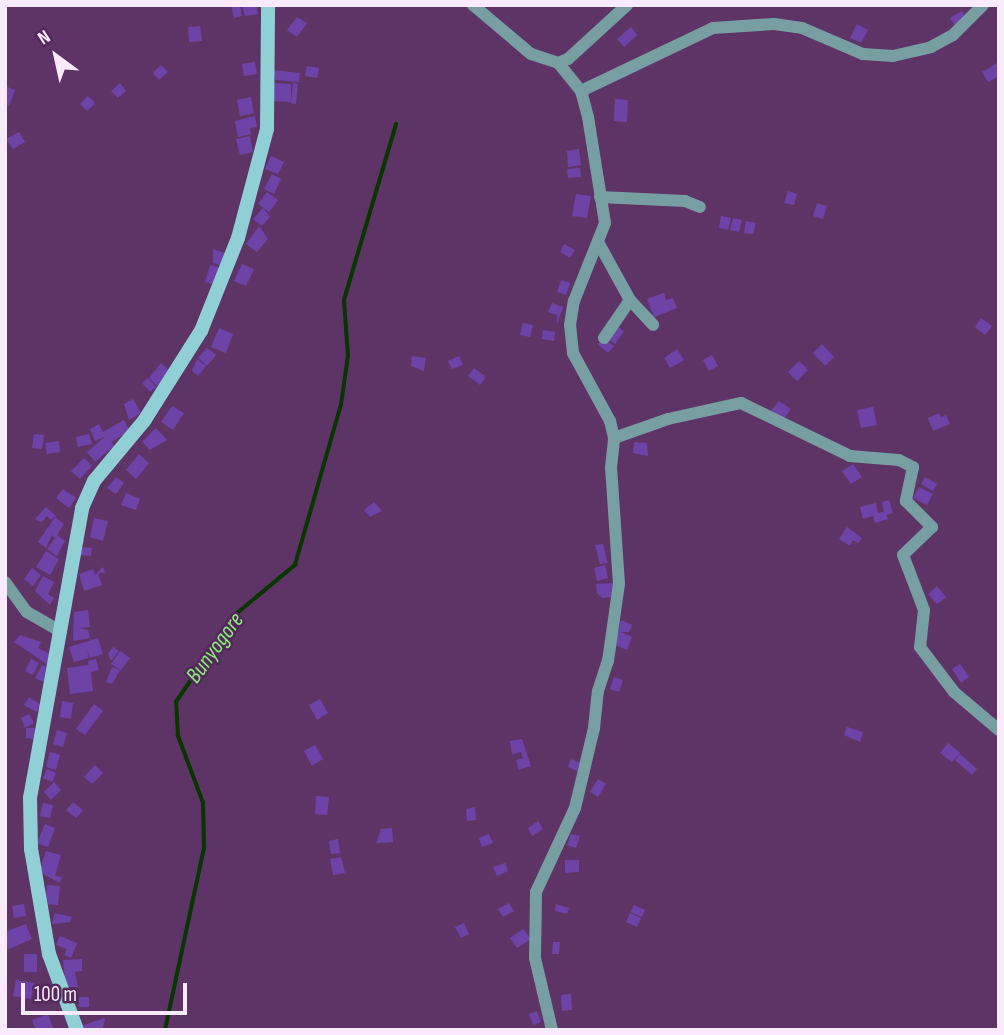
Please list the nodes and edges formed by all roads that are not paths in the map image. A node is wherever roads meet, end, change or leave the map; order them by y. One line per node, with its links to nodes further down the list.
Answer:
1 (268, 5): 15 (main road)
2 (472, 5): 5 (street)
3 (627, 5): 5 (street)
4 (984, 5): 6 (street)
5 (558, 63): 6 (street)
6 (581, 91): 7 (street)
7 (600, 197): 8 (street); 9 (street)
8 (700, 207)
9 (598, 242): 10 (street); 13 (street)
10 (629, 300): 11 (street); 12 (street)
11 (653, 325)
12 (604, 338)
13 (614, 438): 16 (street); 18 (street)
14 (5, 582): 15 (street)
15 (61, 632): 17 (main road)
16 (999, 730)
17 (77, 1030)
18 (552, 1030)

